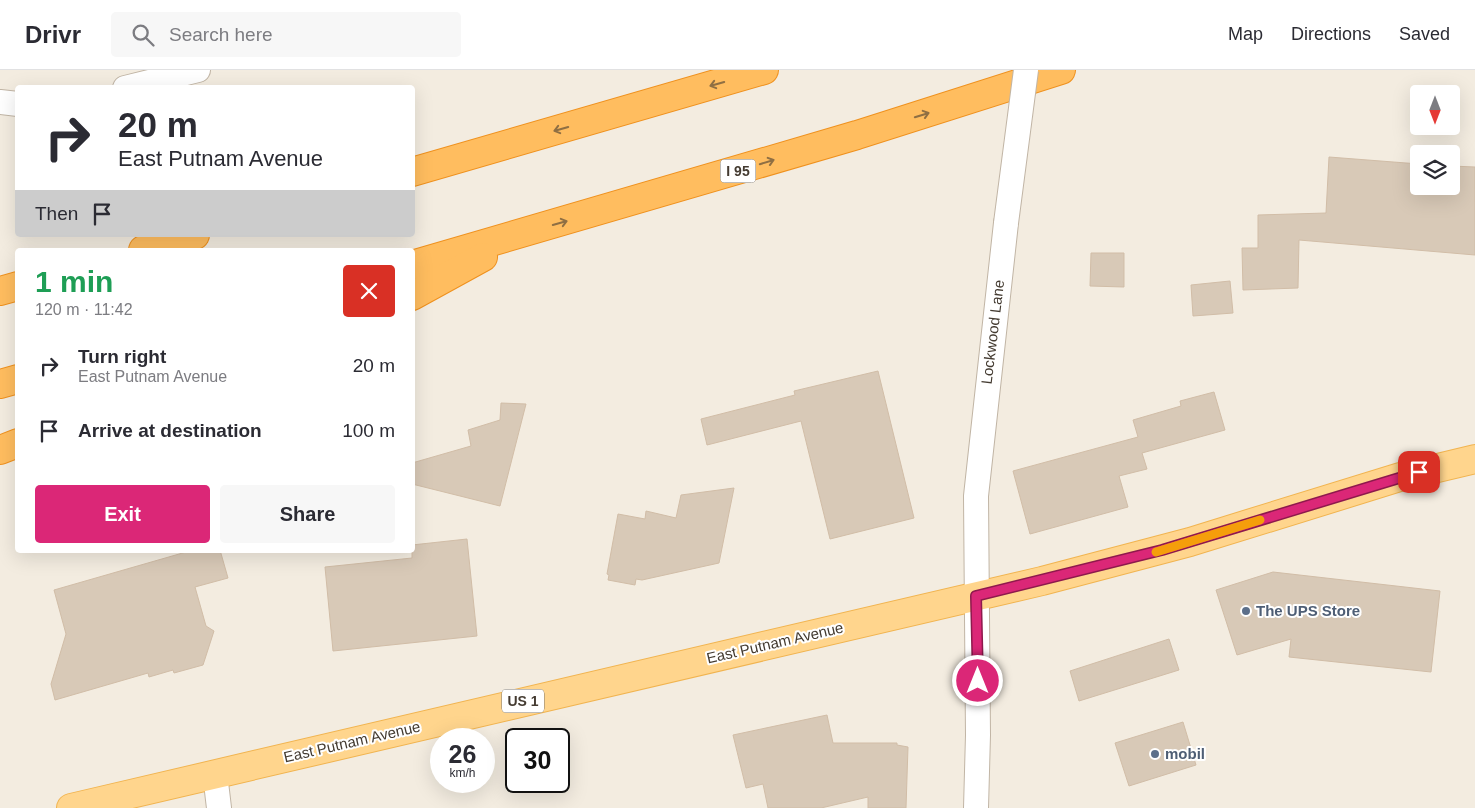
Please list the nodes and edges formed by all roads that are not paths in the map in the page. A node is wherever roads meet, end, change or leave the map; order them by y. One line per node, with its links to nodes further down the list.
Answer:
1 (198, 70): 5 (street)
2 (764, 70): 9 (highway, one-way to 9)
3 (1026, 70): 22 (street, Lockwood Lane, bridge)
4 (1061, 70): 10 (highway, I 95, one-way to 4)
5 (155, 75): 6 (street)
6 (132, 85)
7 (0, 102): 8 (street)
8 (15, 104)
9 (415, 171)
10 (525, 233): 13 (highway, I 95); 16 (highway)
11 (188, 237): 12 (highway)
12 (150, 248)
13 (415, 265)
14 (15, 287): 15 (highway)
15 (0, 291)
16 (415, 294)
17 (15, 380): 18 (highway)
18 (0, 384)
19 (15, 444): 20 (highway)
20 (0, 450)
21 (1475, 460): 22 (main road, East Putnam Avenue / US 1)
22 (976, 596): 23 (main road, East Putnam Avenue / US 1); 26 (street, Lockwood Lane)
23 (215, 774): 24 (main road, East Putnam Avenue / US 1); 25 (street)
24 (71, 808)
25 (219, 808)
26 (976, 808)

